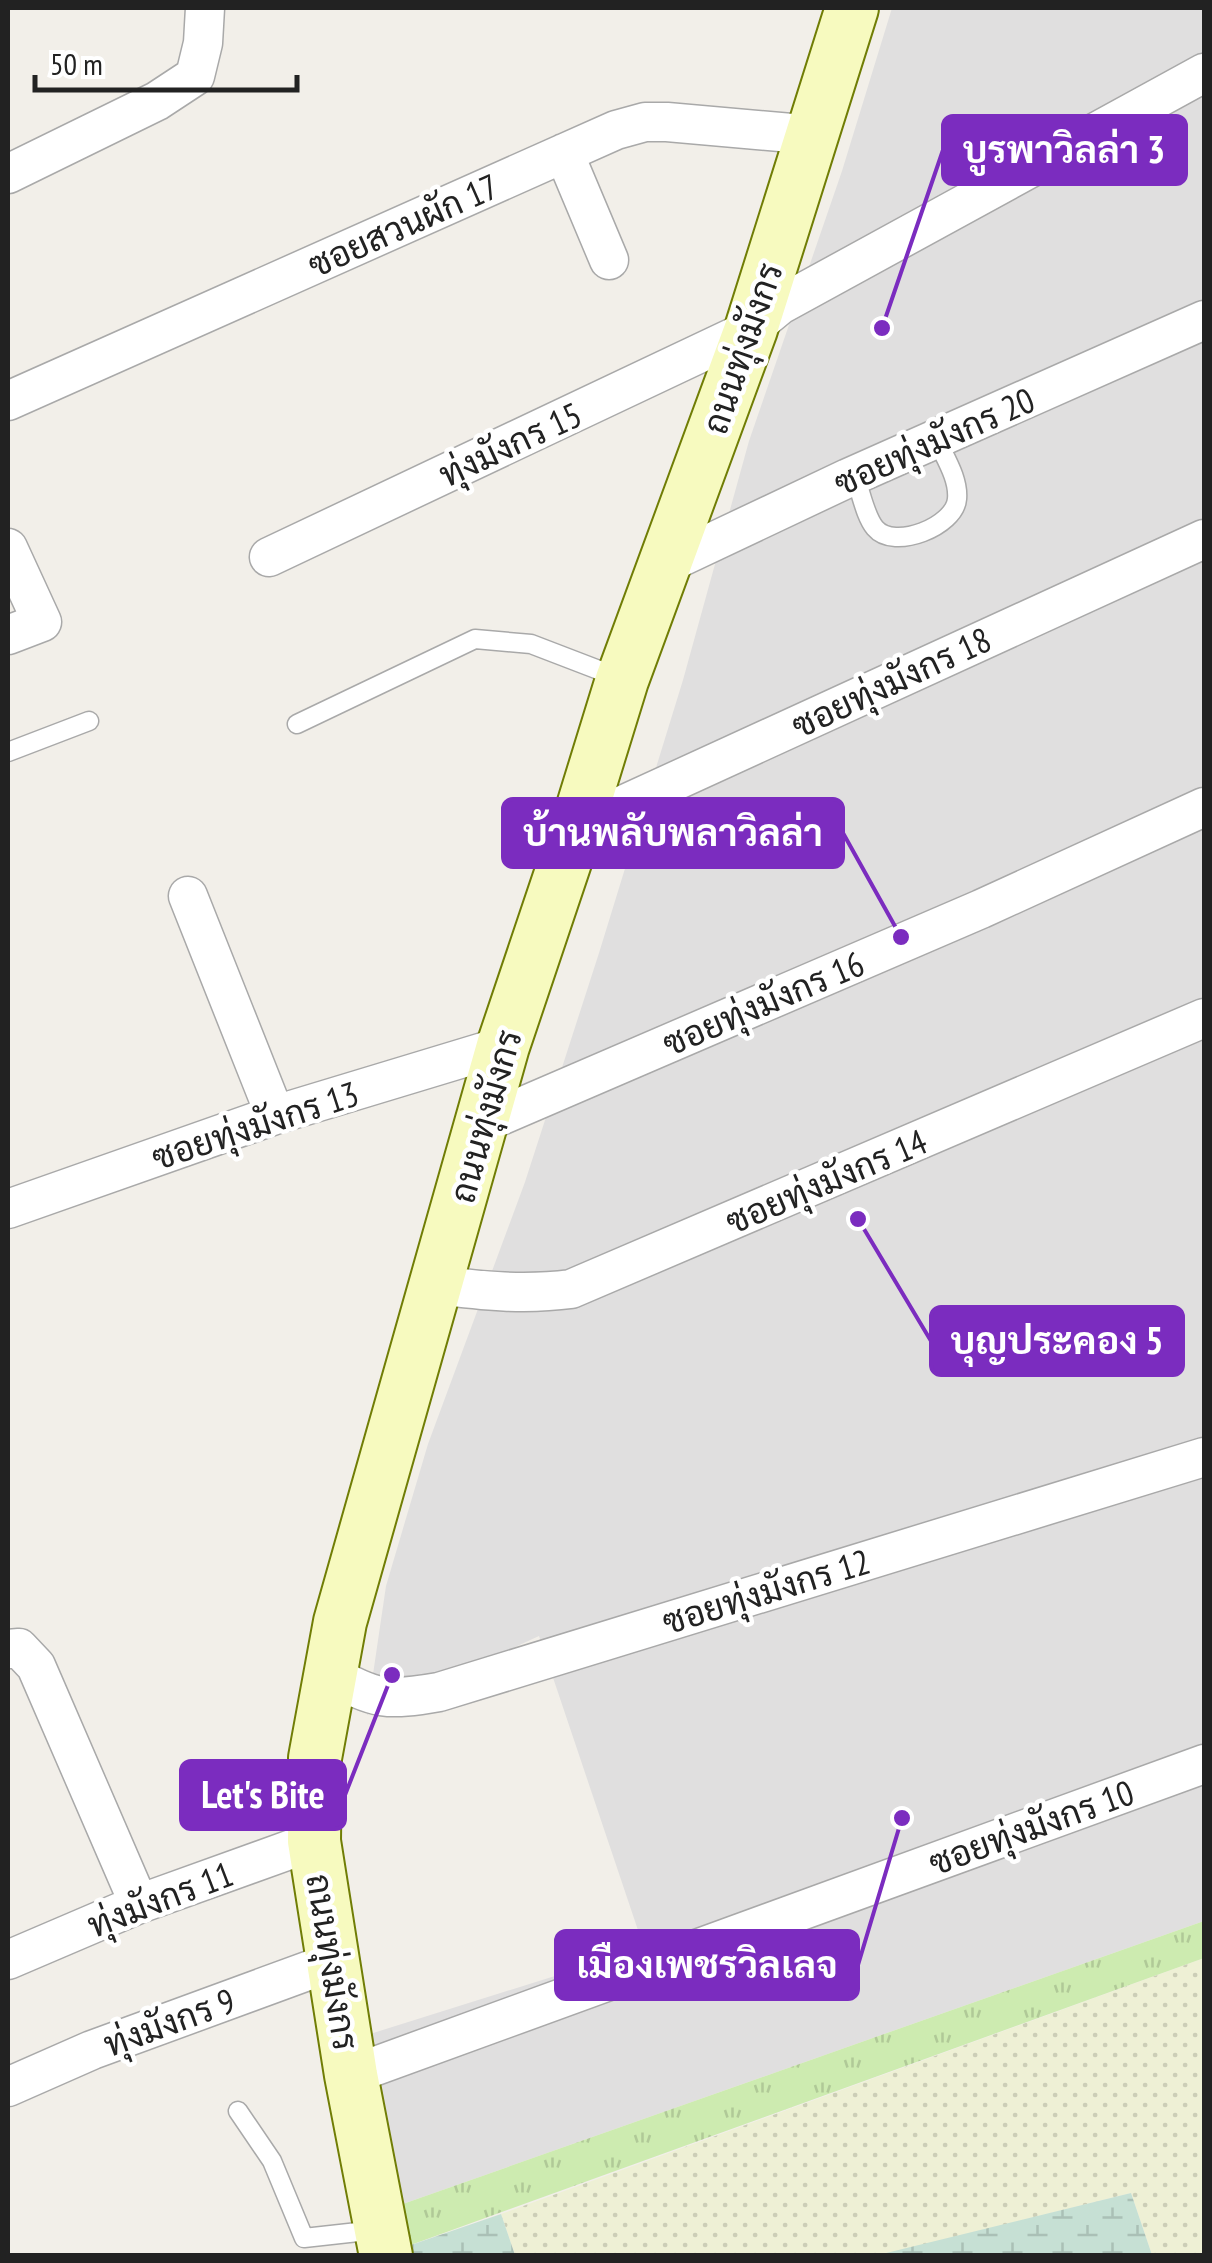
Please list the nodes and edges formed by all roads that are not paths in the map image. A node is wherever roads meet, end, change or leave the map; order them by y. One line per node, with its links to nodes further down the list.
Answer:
1 (204, 8): 6 (street)
2 (852, 8): 4 (street, ถนนทุ่งมังกร)
3 (1204, 73): 9 (street, ทุ่งมังกร 15)
4 (814, 135): 5 (street, ซอยสวนผัก 17); 9 (street, ถนนทุ่งมังกร)
5 (564, 153): 7 (street); 10 (street, ซอยสวนผัก 17)
6 (8, 174)
7 (610, 260)
8 (1204, 320): 11 (street, ซอยทุ่งมังกร 20)
9 (751, 330): 15 (street, ทุ่งมังกร 15); 16 (street, ถนนทุ่งมังกร)
10 (8, 401)
11 (937, 440): 12 (street, ซอยทุ่งมังกร 20); 12 (lane)
12 (855, 477): 16 (street, ซอยทุ่งมังกร 20)
13 (1204, 538): 23 (street, ซอยทุ่งมังกร 18)
14 (8, 548): 17 (street)
15 (270, 557)
16 (664, 565): 18 (street, ถนนทุ่งมังกร)
17 (25, 628)
18 (622, 680): 20 (lane); 23 (street, ถนนทุ่งมังกร)
19 (89, 721): 21 (lane)
20 (297, 724)
21 (8, 752)
22 (1204, 806): 28 (street, ซอยทุ่งมังกร 16)
23 (577, 826): 26 (street, ถนนทุ่งมังกร)
24 (188, 896): 27 (street)
25 (1204, 1018): 30 (street, ซอยทุ่งมังกร 14)
26 (504, 1046): 27 (street, ซอยทุ่งมังกร 13); 28 (street, ถนนทุ่งมังกร)
27 (275, 1116): 29 (street, ซอยทุ่งมังกร 13)
28 (484, 1123): 30 (street, ถนนทุ่งมังกร)
29 (8, 1208)
30 (436, 1285): 33 (street, ถนนทุ่งมังกร)
31 (1204, 1457): 33 (street, ซอยทุ่งมังกร 12)
32 (8, 1649): 36 (street)
33 (330, 1674): 35 (street, ถนนทุ่งมังกร)
34 (1204, 1764): 39 (street, ซอยทุ่งมังกร 10)
35 (314, 1840): 36 (street, ทุ่งมังกร 11); 38 (street, ถนนทุ่งมังกร)
36 (139, 1904): 37 (street, ทุ่งมังกร 11)
37 (8, 1960)
38 (332, 1962): 39 (street, ถนนทุ่งมังกร); 40 (street, ทุ่งมังกร 9)
39 (351, 2075): 42 (street, ถนนทุ่งมังกร)
40 (8, 2086)
41 (238, 2111): 43 (lane)
42 (383, 2242): 43 (lane)
43 (304, 2246)

